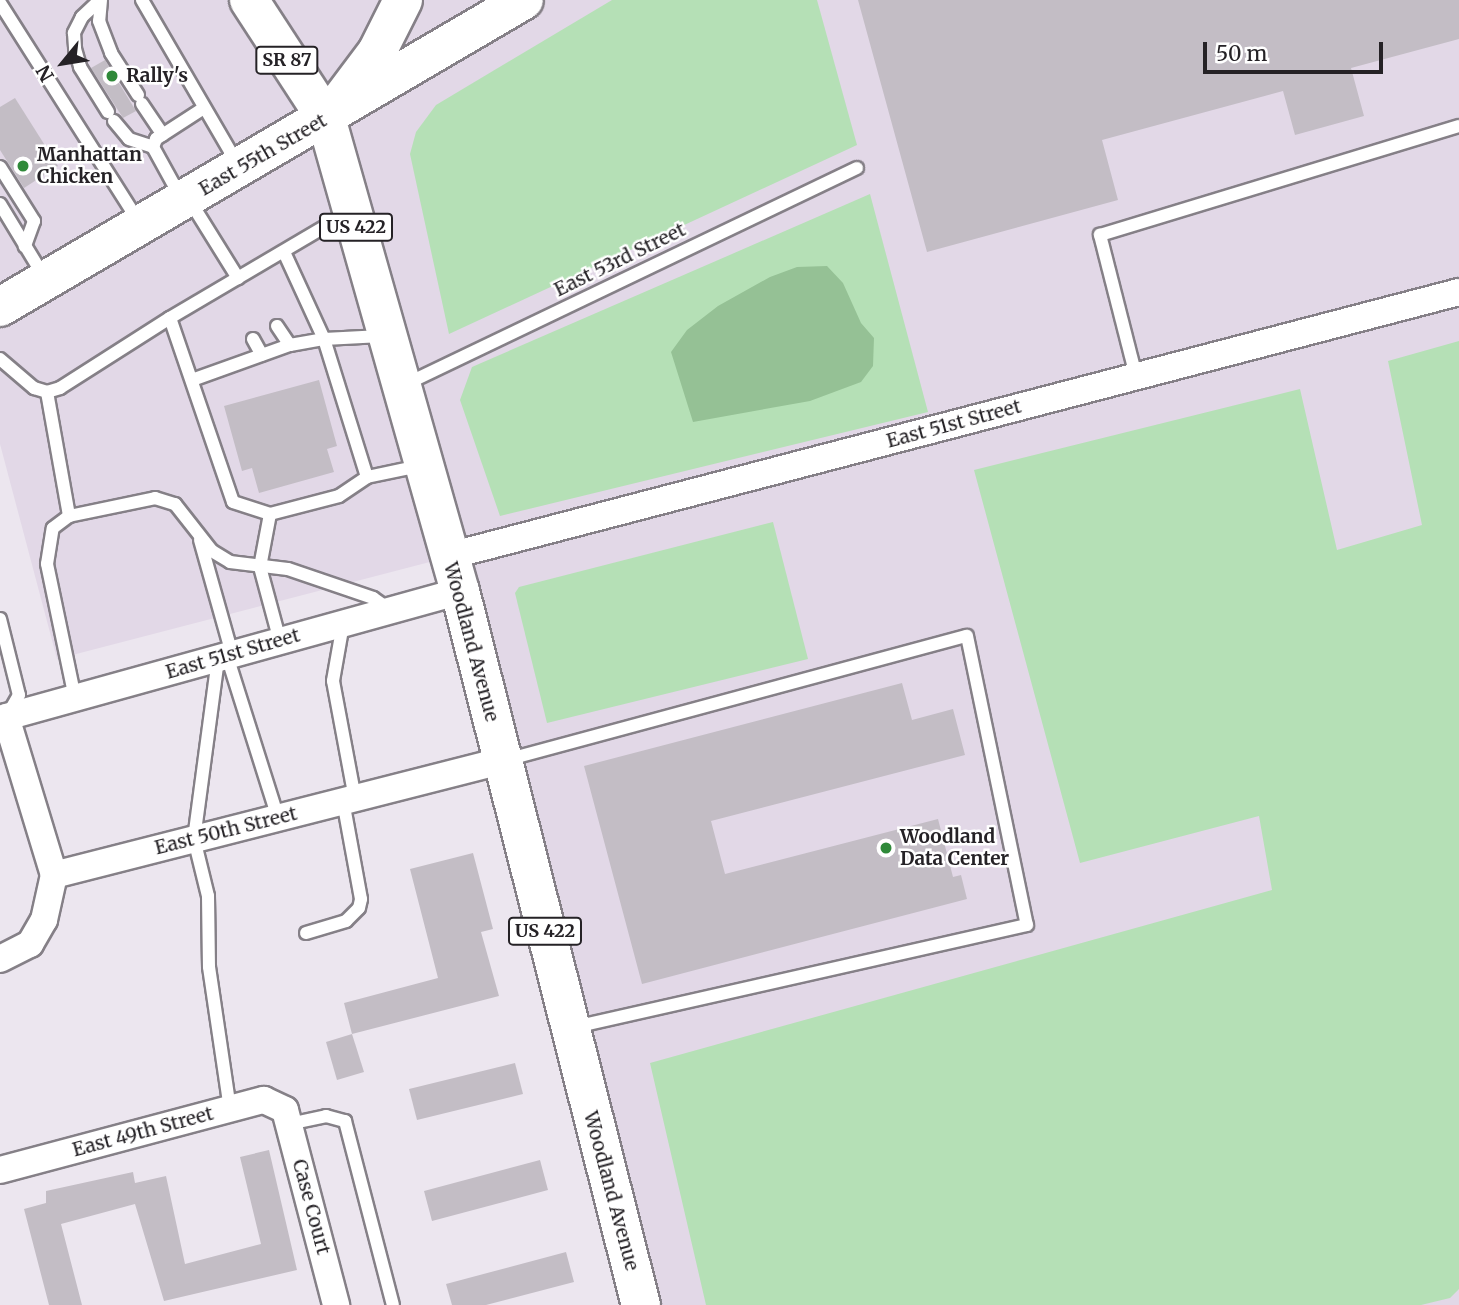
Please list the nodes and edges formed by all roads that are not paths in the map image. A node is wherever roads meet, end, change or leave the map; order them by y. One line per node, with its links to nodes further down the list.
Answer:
1 (101, 0): 10 (lane); 11 (lane)
2 (142, 0): 7 (lane)
3 (249, 0): 8 (main road, Woodland Avenue / SR 87)
4 (403, 0): 8 (main road)
5 (523, 0): 8 (main road, East 55th Street)
6 (0, 3): 18 (lane)
7 (204, 108): 10 (lane); 13 (lane)
8 (326, 118): 13 (main road, East 55th Street); 17 (main road, Woodland Avenue / US 422)
9 (1459, 126): 33 (lane)
10 (163, 135): 11 (lane)
11 (153, 147): 15 (lane)
12 (0, 167): 19 (lane)
13 (240, 168): 15 (main road, East 55th Street)
14 (857, 168): 35 (lane, East 53rd Street)
15 (186, 199): 18 (main road, East 55th Street); 21 (lane)
16 (0, 204): 19 (lane)
17 (352, 211): 20 (lane); 27 (main road, Woodland Avenue / US 422)
18 (141, 225): 22 (main road, East 55th Street)
19 (25, 246): 22 (lane)
20 (284, 252): 21 (lane); 29 (lane)
21 (246, 278): 25 (lane)
22 (46, 281): 24 (main road, East 55th Street)
23 (1459, 292): 33 (street, East 51st Street)
24 (0, 307)
25 (170, 318): 34 (lane); 36 (lane)
26 (277, 326): 30 (lane)
27 (386, 336): 29 (lane); 35 (main road, Woodland Avenue / US 422)
28 (253, 338): 31 (lane)
29 (324, 339): 30 (lane); 38 (lane)
30 (289, 345): 31 (lane)
31 (262, 355): 34 (lane)
32 (0, 359): 36 (lane)
33 (1136, 376): 43 (street, East 51st Street)
34 (192, 380): 39 (lane)
35 (400, 387): 37 (main road, Woodland Avenue / US 422)
36 (47, 392): 40 (lane)
37 (423, 466): 38 (lane); 43 (main road, Woodland Avenue / US 422)
38 (368, 477): 39 (lane)
39 (270, 514): 42 (lane)
40 (69, 516): 41 (lane); 49 (lane)
41 (199, 536): 42 (lane); 48 (lane)
42 (260, 567): 44 (lane); 47 (lane)
43 (455, 574): 44 (street, East 51st Street); 51 (main road, Woodland Avenue / US 422)
44 (390, 611): 46 (street, East 51st Street)
45 (0, 619): 50 (lane)
46 (343, 624): 47 (street, East 51st Street); 52 (lane)
47 (280, 641): 48 (street, East 51st Street)
48 (226, 656): 49 (street, East 51st Street); 53 (lane); 54 (lane)
49 (75, 698): 50 (street, East 51st Street)
50 (6, 717): 55 (street)
51 (502, 761): 52 (street, East 50th Street); 58 (main road, Woodland Avenue / US 422); 58 (lane)
52 (349, 800): 53 (street, East 50th Street); 56 (lane)
53 (278, 818): 54 (street, East 50th Street)
54 (194, 839): 55 (street, East 50th Street); 59 (lane)
55 (54, 875): 57 (street)
56 (306, 933)
57 (0, 959)
58 (569, 1028): 64 (main road, Woodland Avenue / US 422)
59 (230, 1109): 60 (street, East 49th Street); 61 (street, East 49th Street)
60 (287, 1117): 62 (street, Case Court); 63 (lane)
61 (0, 1170)
62 (336, 1305)
63 (393, 1305)
64 (641, 1305)

